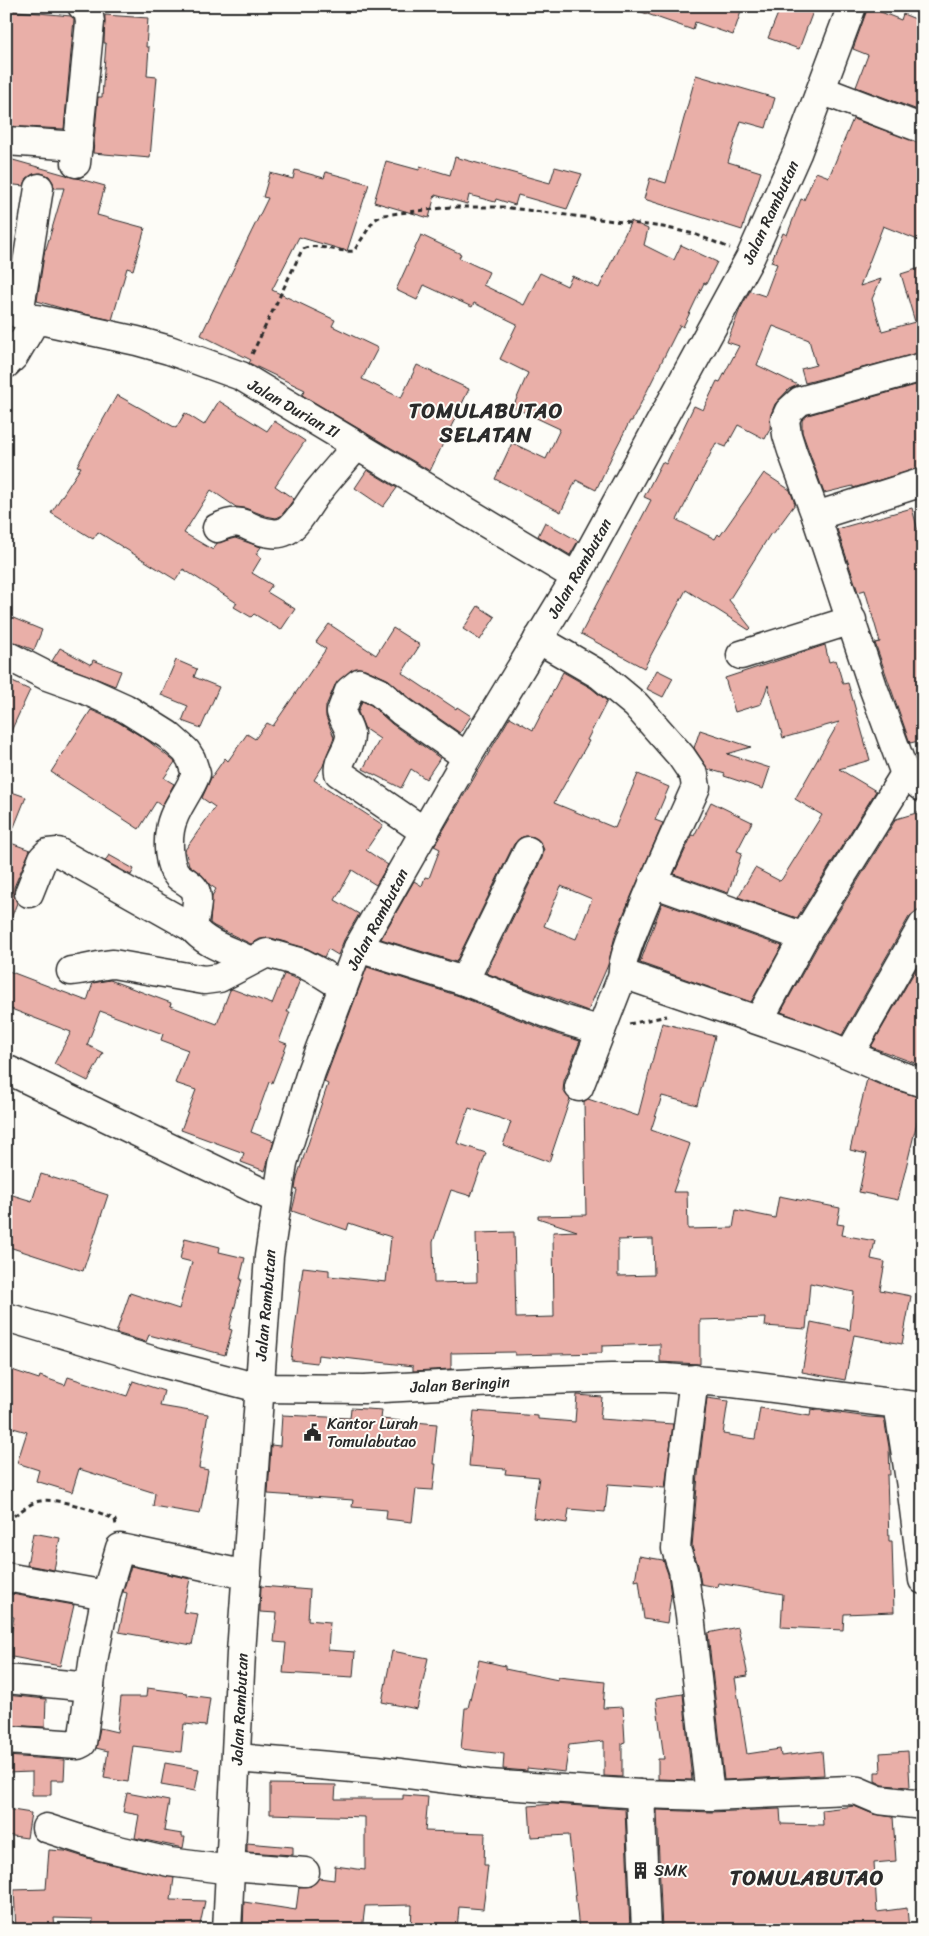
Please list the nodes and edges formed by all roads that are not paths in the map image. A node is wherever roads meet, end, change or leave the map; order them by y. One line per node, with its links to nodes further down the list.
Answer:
1 (82, 6): 5 (street)
2 (852, 6): 3 (street, Jalan Rambutan)
3 (821, 90): 4 (street); 14 (street, Jalan Rambutan)
4 (923, 129)
5 (6, 141)
6 (39, 188): 7 (street)
7 (20, 314): 8 (street); 10 (street, Jalan Durian II)
8 (6, 364)
9 (923, 367): 12 (street)
10 (358, 445): 13 (street); 14 (street, Jalan Durian II)
11 (923, 482): 12 (street)
12 (816, 516): 15 (street)
13 (217, 528)
14 (576, 577): 16 (street, Jalan Rambutan)
15 (852, 620): 18 (street); 20 (street)
16 (538, 639): 19 (street, Jalan Rambutan); 23 (street)
17 (6, 655): 26 (street)
18 (741, 655)
19 (468, 757): 21 (street, Jalan Rambutan); 21 (street)
20 (914, 781): 27 (street)
21 (425, 832): 28 (street, Jalan Rambutan)
22 (528, 850): 32 (street)
23 (653, 882): 27 (street); 31 (street)
24 (29, 893): 26 (street)
25 (923, 925): 36 (street)
26 (193, 928): 29 (street)
27 (804, 937): 34 (street)
28 (358, 948): 32 (street); 33 (street, Jalan Rambutan)
29 (250, 961): 30 (street); 33 (street)
30 (71, 971)
31 (623, 974): 34 (street); 35 (street)
32 (464, 981): 35 (street)
33 (342, 987): 40 (street, Jalan Rambutan)
34 (759, 1020): 36 (street)
35 (601, 1031): 39 (street)
36 (850, 1053): 38 (street)
37 (6, 1069): 40 (street)
38 (923, 1084)
39 (579, 1087)
40 (276, 1199): 43 (street, Jalan Rambutan)
41 (6, 1317): 43 (street, Jalan Beringin)
42 (694, 1380): 43 (street, Jalan Beringin); 44 (street, Jalan Beringin); 54 (street)
43 (259, 1388): 45 (street, Jalan Rambutan)
44 (910, 1406): 47 (street)
45 (247, 1576): 48 (street); 52 (street, Jalan Rambutan)
46 (6, 1577): 48 (street)
47 (923, 1580)
48 (106, 1595): 50 (street)
49 (6, 1679): 50 (street)
50 (90, 1687): 51 (street)
51 (6, 1740)
52 (237, 1758): 53 (street); 57 (street, Jalan Rambutan)
53 (640, 1794): 54 (street); 60 (street)
54 (710, 1796): 55 (street)
55 (923, 1805)
56 (46, 1828): 57 (street)
57 (231, 1868): 58 (street); 59 (street, Jalan Rambutan)
58 (305, 1872)
59 (227, 1930)
60 (646, 1930)

